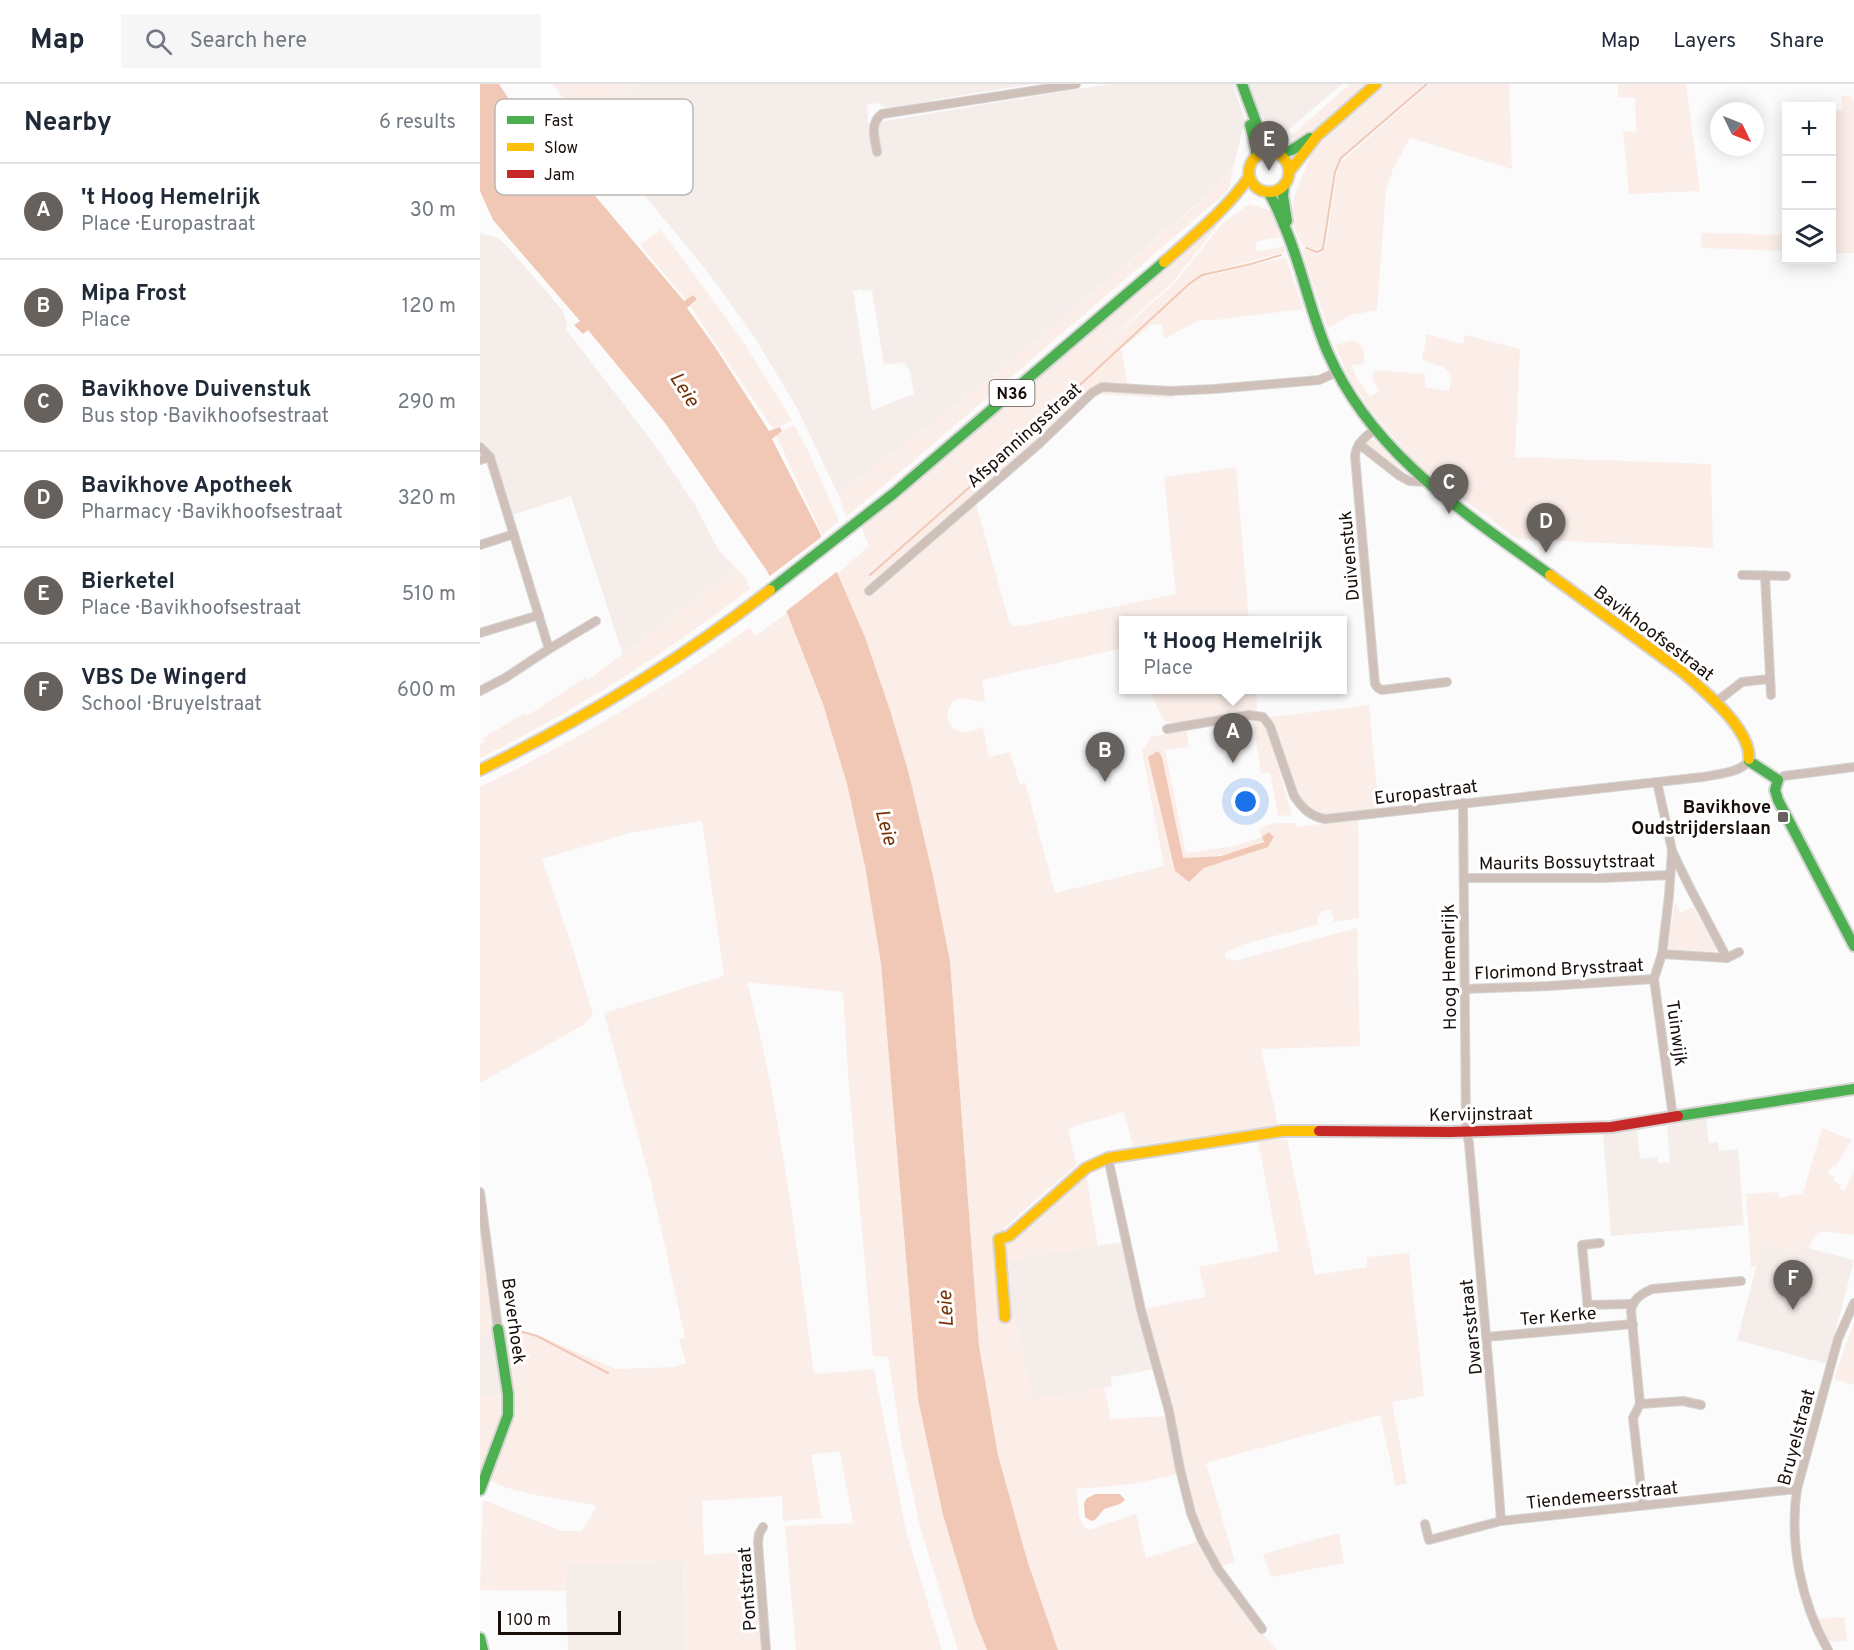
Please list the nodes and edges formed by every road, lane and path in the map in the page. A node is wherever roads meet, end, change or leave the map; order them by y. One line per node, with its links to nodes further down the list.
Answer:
1 (1076, 84): 6 (street)
2 (1242, 84): 4 (street)
3 (1376, 84): 5 (street)
4 (1247, 101): 7 (street); 8 (street)
5 (1335, 120): 7 (street); 9 (street)
6 (877, 153)
7 (1275, 153): 8 (street); 9 (street)
8 (1256, 156): 10 (street, N36)
9 (1289, 172): 11 (street)
10 (1249, 177): 12 (street); 13 (street, N36)
11 (1284, 185): 12 (street, N36); 14 (street, Bavikhoofsestraat)
12 (1263, 190): 13 (street, N36); 14 (street, Bavikhoofsestraat)
13 (1209, 223): 38 (street, N36)
14 (1290, 239): 15 (street, Bavikhoofsestraat)
15 (1336, 372): 16 (street, Bavikhoofsestraat); 27 (street, Afspanningsstraat)
16 (1374, 430): 17 (street); 21 (street, Bavikhoofsestraat)
17 (1359, 444): 21 (street, Bavikhoofsestraat); 33 (street, Duivenstuk)
18 (480, 447): 19 (street)
19 (490, 457): 20 (street); 22 (street)
20 (480, 460)
21 (1426, 482): 36 (street, Bavikhoofsestraat)
22 (514, 534): 23 (street); 28 (street)
23 (480, 545)
24 (1742, 575): 25 (street)
25 (1765, 575): 26 (street); 32 (street)
26 (1786, 576)
27 (869, 591)
28 (538, 615): 30 (street); 31 (street)
29 (596, 621): 31 (street)
30 (480, 633)
31 (549, 649): 34 (street)
32 (1769, 679): 35 (street); 36 (street)
33 (1447, 682)
34 (480, 691)
35 (1771, 695)
36 (1716, 702): 39 (street, Bavikhoofsestraat)
37 (1167, 729): 45 (street, Europastraat)
38 (533, 744): 41 (street, N36); 42 (street)
39 (1749, 761): 43 (street); 44 (street, Europastraat)
40 (1854, 767): 43 (street)
41 (480, 770)
42 (480, 777)
43 (1778, 780): 49 (street)
44 (1657, 782): 45 (street, Europastraat); 46 (street, Tuinwijk)
45 (1463, 803): 48 (street, Hoog Hemelrijk)
46 (1672, 849): 47 (street, Tuinwijk); 52 (street, Tuinwijk)
47 (1670, 875): 48 (street, Maurits Bossuytstraat); 51 (street, Tuinwijk)
48 (1464, 878): 54 (street, Hoog Hemelrijk)
49 (1854, 946)
50 (1738, 952): 52 (street)
51 (1662, 954): 52 (street); 53 (street, Tuinwijk)
52 (1727, 958)
53 (1654, 979): 54 (street, Florimond Brysstraat); 56 (street, Tuinwijk)
54 (1464, 989): 57 (street, Hoog Hemelrijk)
55 (1854, 1089): 56 (street, Kervijnstraat)
56 (1673, 1117): 57 (street, Kervijnstraat)
57 (1466, 1130): 58 (street, Kervijnstraat); 69 (street, Dwarsstraat)
58 (1108, 1158): 65 (street, Kervijnstraat); 78 (street)
59 (480, 1192): 68 (street, Beverhoek)
60 (1600, 1243): 64 (street, Ter Kerke)
61 (1741, 1281): 63 (street)
62 (1854, 1303): 72 (street, Bruyelstraat)
63 (1633, 1304): 64 (street, Ter Kerke); 67 (street)
64 (1587, 1305): 66 (street, Ter Kerke)
65 (1005, 1317)
66 (1588, 1320)
67 (1633, 1324): 69 (street, Ter Kerke); 70 (street)
68 (498, 1329): 73 (street, Beverhoek)
69 (1486, 1336): 75 (street, Dwarsstraat)
70 (1640, 1404): 71 (street); 74 (street)
71 (1701, 1404)
72 (1797, 1489): 74 (street, Tiendemeersstraat); 82 (street, Bruyelstraat)
73 (480, 1490)
74 (1643, 1505): 75 (street, Tiendemeersstraat)
75 (1501, 1521): 76 (street, Tiendemeersstraat)
76 (1425, 1524)
77 (762, 1527): 81 (street, Pontstraat)
78 (1262, 1629)
79 (480, 1638): 80 (street)
80 (483, 1650)
81 (766, 1650)
82 (1828, 1650)

